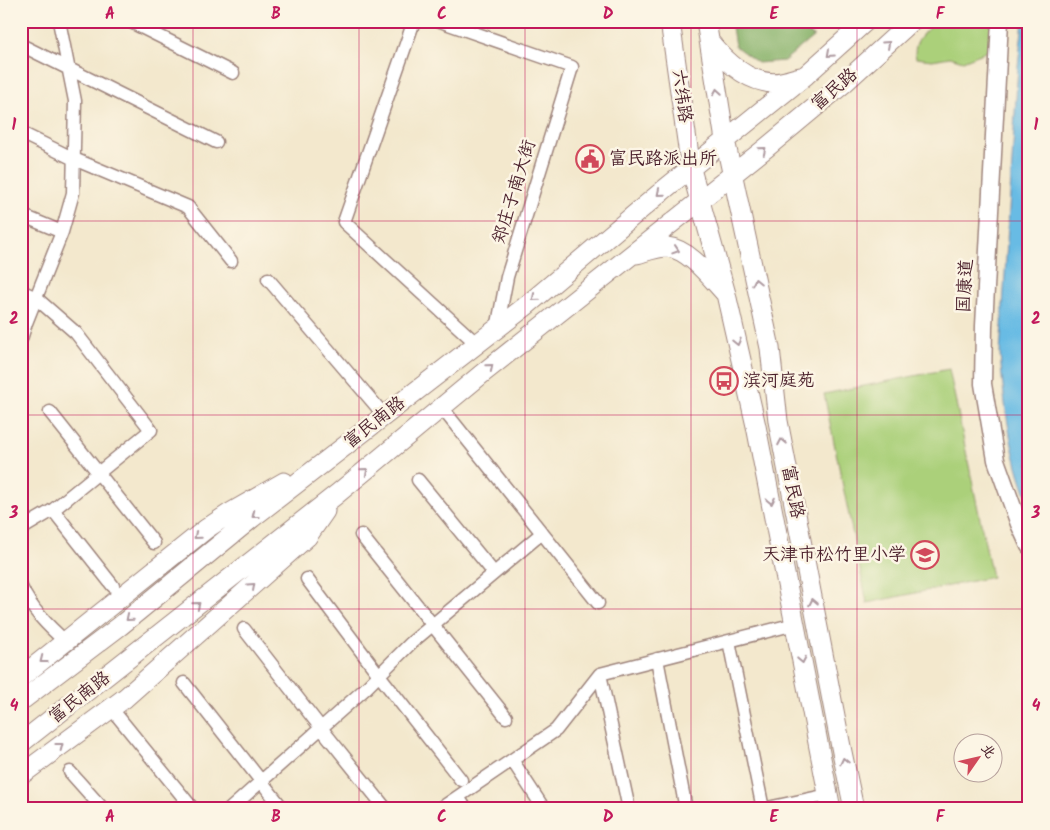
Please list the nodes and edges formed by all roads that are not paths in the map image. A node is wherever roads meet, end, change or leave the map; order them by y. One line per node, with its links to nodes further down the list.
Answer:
1 (59, 21): 12 (street)
2 (129, 21): 13 (street)
3 (414, 21): 32 (street)
4 (440, 21): 30 (street, 郑庄子南大街)
5 (670, 21): 19 (main road, 六纬路)
6 (706, 21): 10 (main road, 六纬路)
7 (866, 21): 14 (main road, 富民路, one-way to 14)
8 (912, 21): 20 (main road, 富民路, one-way to 8)
9 (1000, 21): 45 (street, 国康道)
10 (709, 41): 14 (main road); 16 (main road, 六纬路, one-way to 10)
11 (21, 45): 12 (street)
12 (68, 68): 17 (street); 18 (street)
13 (233, 73)
14 (806, 75): 16 (main road, 富民路)
15 (21, 133): 18 (street)
16 (725, 140): 19 (main road, 富民南路); 20 (main road, 六纬路)
17 (216, 142)
18 (74, 159): 23 (street); 25 (street)
19 (691, 169): 21 (main road, 六纬路); 30 (main road, 富民南路, one-way to 30)
20 (733, 174): 21 (main road, 富民路); 84 (main road, 富民路, one-way to 20)
21 (700, 201): 24 (main road, 富民路); 28 (main road, 富民路)
22 (21, 215): 23 (street)
23 (62, 232): 29 (street)
24 (629, 256): 28 (main road, one-way to 28); 33 (main road, 富民南路, one-way to 24)
25 (231, 261)
26 (268, 279): 35 (street)
27 (21, 291): 29 (street)
28 (726, 294): 51 (main road, 富民路, one-way to 51)
29 (36, 298): 31 (street); 37 (street)
30 (496, 329): 32 (main road, 富民南路)
31 (21, 339)
32 (477, 344): 35 (main road, 富民南路)
33 (442, 408): 39 (main road, 富民南路, one-way to 33); 42 (street)
34 (50, 412): 37 (street)
35 (384, 415): 36 (main road, 富民南路)
36 (315, 470): 55 (main road, one-way to 55); 61 (main road, 富民南路, one-way to 61)
37 (98, 473): 40 (street); 44 (street)
38 (418, 480): 46 (street)
39 (337, 494): 62 (main road, one-way to 39); 65 (main road, 富民南路, one-way to 39)
40 (53, 510): 41 (street); 48 (street)
41 (21, 529)
42 (542, 533): 46 (street); 50 (street)
43 (361, 535): 52 (street)
44 (154, 543)
45 (1029, 546)
46 (494, 573): 52 (street)
47 (307, 579): 58 (street)
48 (113, 586)
49 (21, 587): 55 (street)
50 (598, 603)
51 (795, 624): 54 (street); 72 (main road, 富民路, one-way to 72)
52 (432, 625): 58 (street); 63 (street)
53 (244, 629): 64 (street)
54 (729, 641): 56 (street); 83 (street)
55 (66, 642): 59 (main road, one-way to 59)
56 (657, 659): 57 (street); 82 (street)
57 (600, 674): 66 (street); 81 (street)
58 (378, 675): 64 (street); 69 (street)
59 (21, 677)
60 (184, 683): 70 (street)
61 (21, 701)
62 (112, 708): 68 (main road, one-way to 62); 74 (street)
63 (506, 717)
64 (321, 728): 70 (street); 77 (street)
65 (21, 744)
66 (512, 760): 71 (street); 80 (street)
67 (70, 772): 73 (street)
68 (21, 776)
69 (461, 780)
70 (261, 782): 75 (street); 76 (street)
71 (458, 797): 78 (street); 79 (street)
72 (830, 802): 83 (street)
73 (102, 809)
74 (193, 809)
75 (230, 809)
76 (283, 809)
77 (386, 809)
78 (440, 809)
79 (466, 809)
80 (544, 809)
81 (628, 809)
82 (686, 809)
83 (763, 809)
84 (854, 809)

